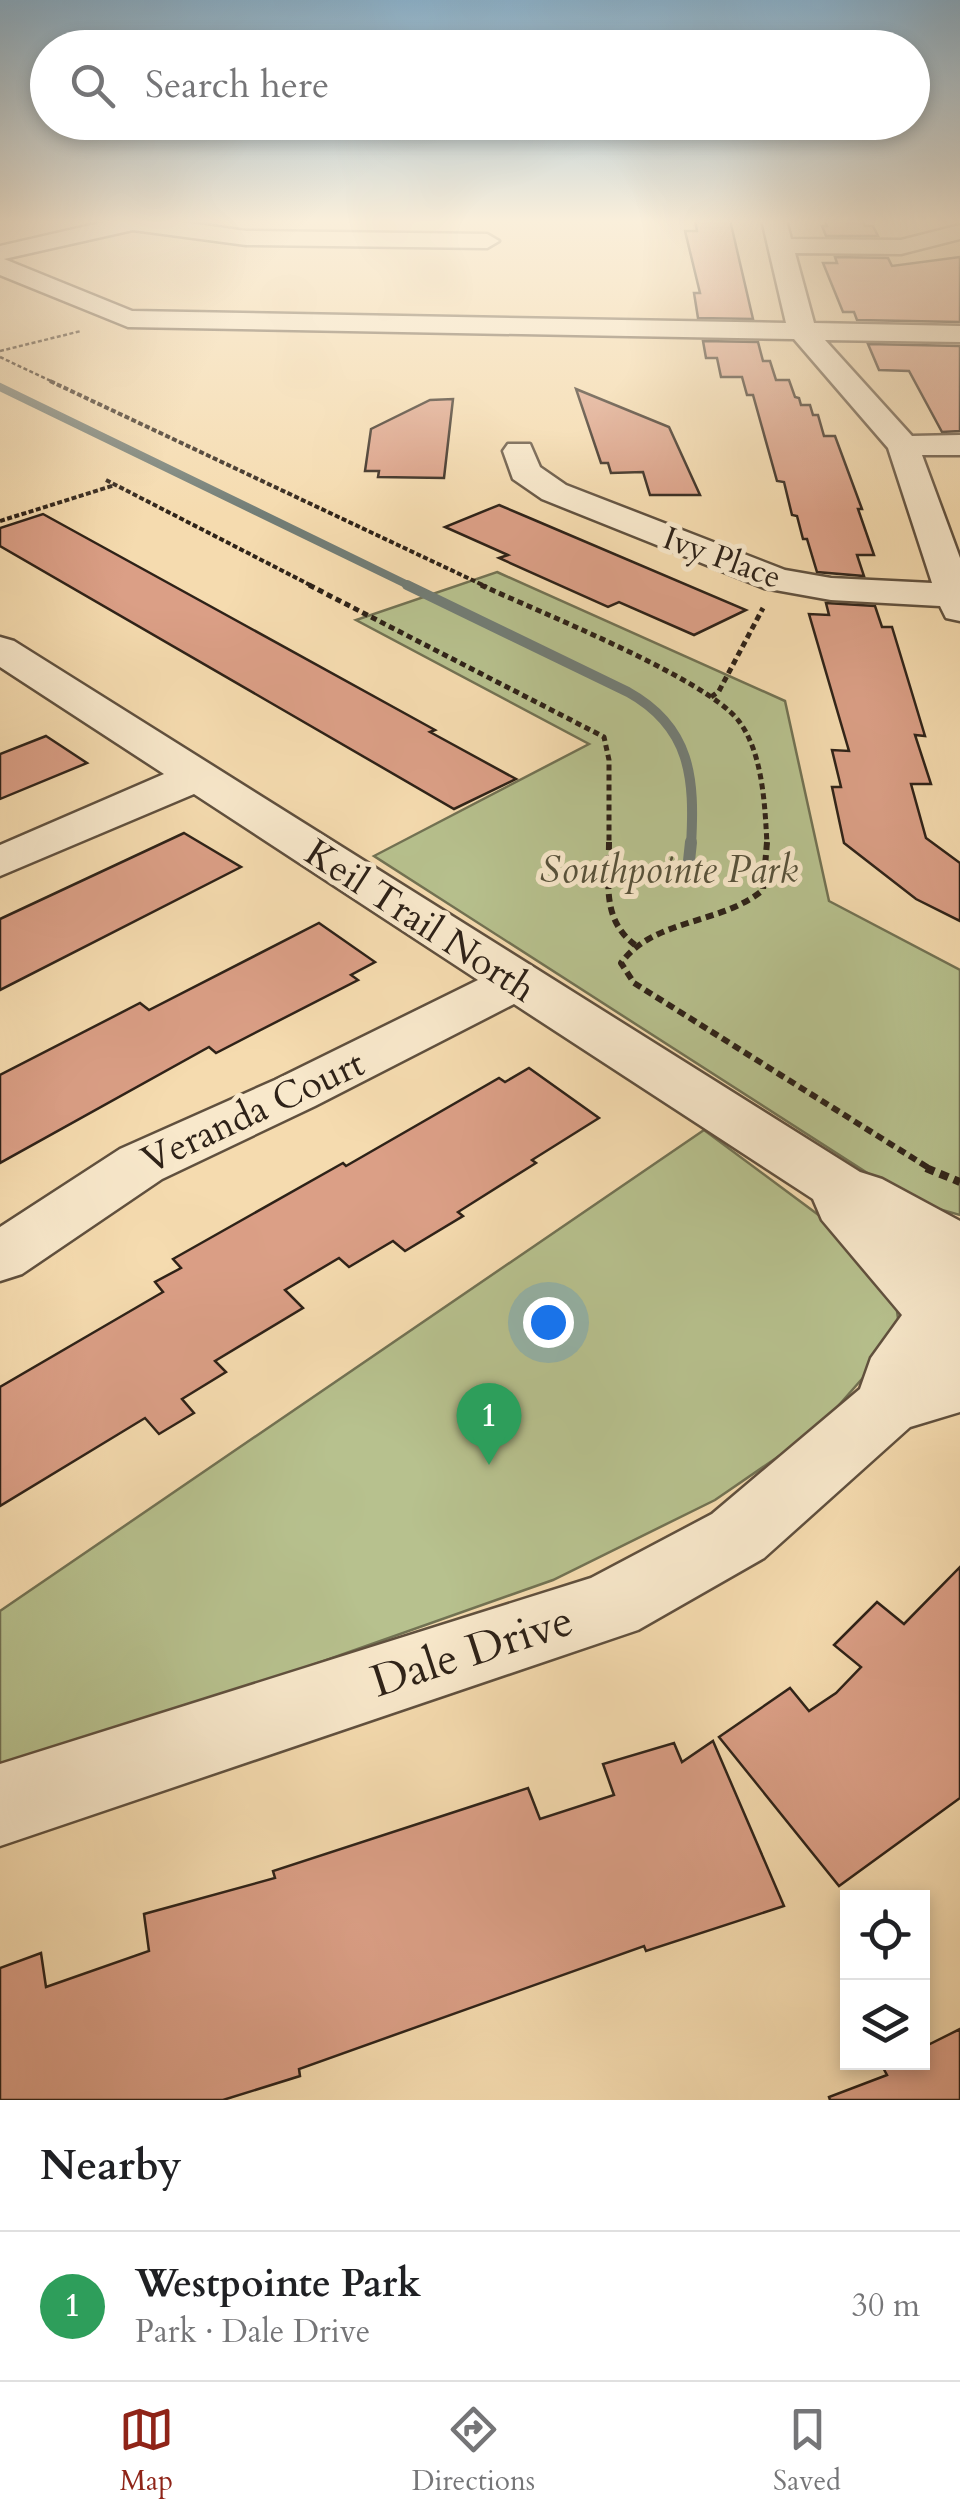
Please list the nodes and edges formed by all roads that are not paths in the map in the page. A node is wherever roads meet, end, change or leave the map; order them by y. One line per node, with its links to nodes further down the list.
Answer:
1 (126, 318): 4 (street)
2 (479, 318): 4 (street)
3 (799, 318): 5 (street)
4 (478, 325): 5 (street)
5 (802, 331): 6 (street); 9 (street)
6 (960, 334)
7 (499, 443): 10 (street, Ivy Place)
8 (960, 445): 9 (street)
9 (903, 446): 10 (street)
10 (959, 599)
11 (0, 649): 12 (street, Keil Trail North)
12 (196, 777): 13 (street); 14 (street, Keil Trail North)
13 (0, 862)
14 (516, 982): 15 (street, Veranda Court); 16 (street, Keil Trail North)
15 (0, 1258)
16 (947, 1289): 17 (street, Dale Drive)
17 (926, 1391): 18 (street, Dale Drive)
18 (0, 1806)

